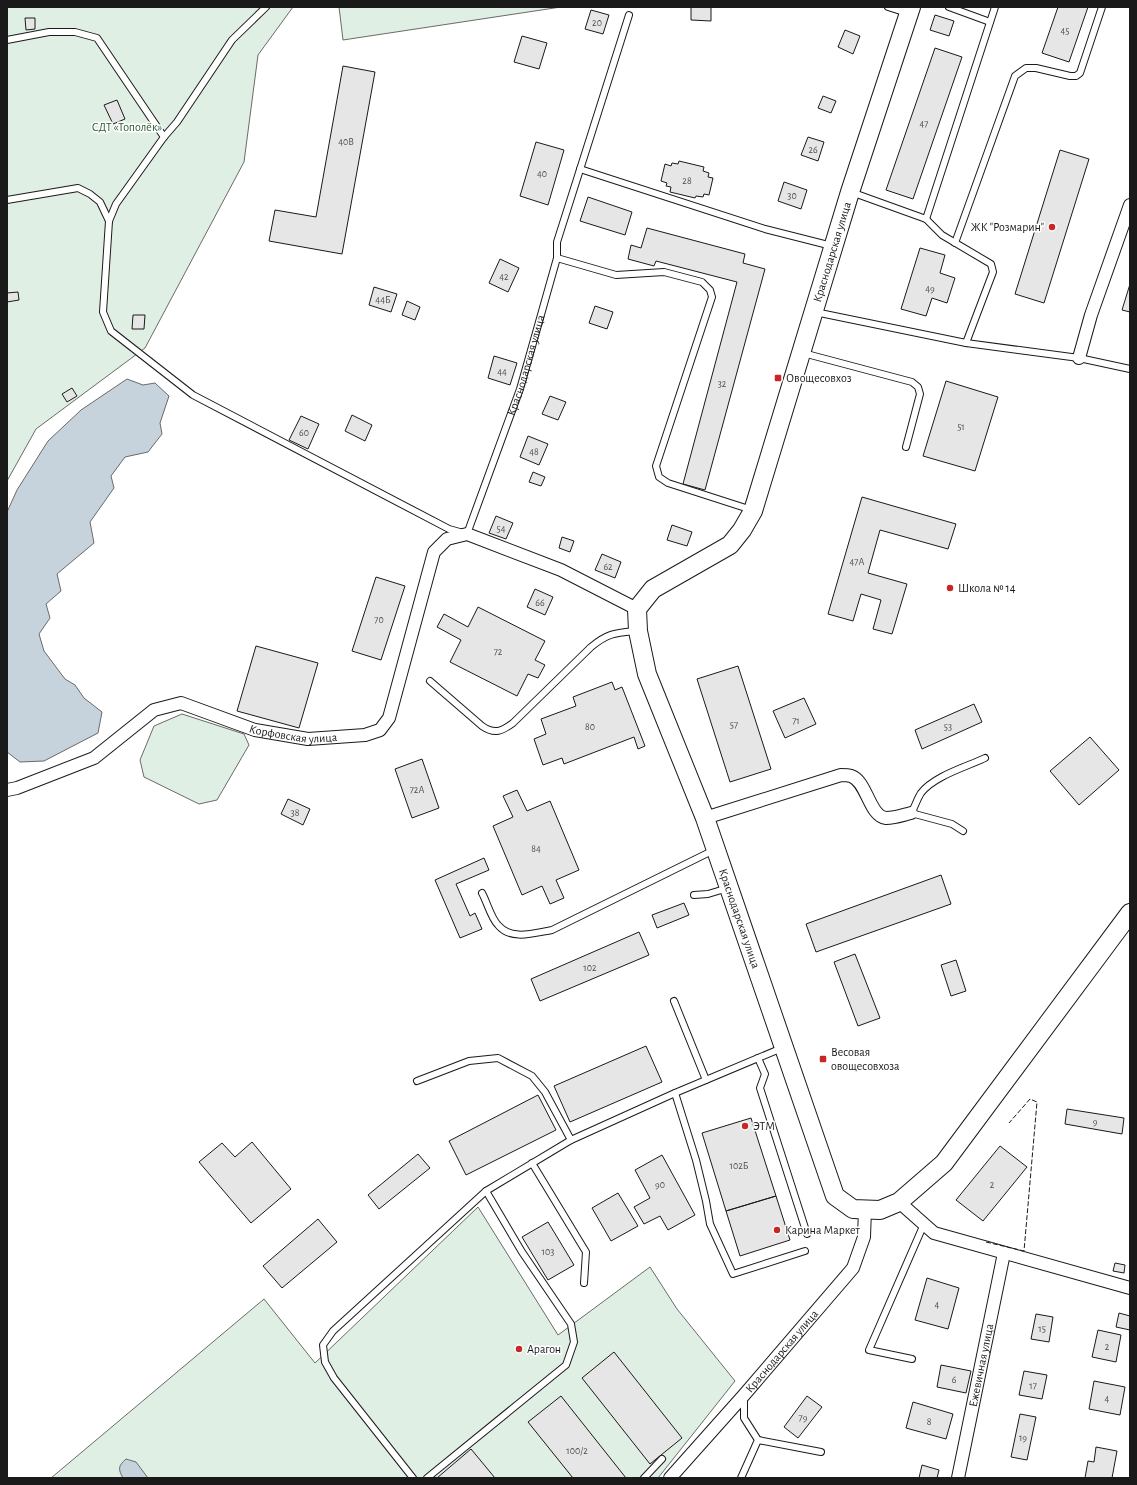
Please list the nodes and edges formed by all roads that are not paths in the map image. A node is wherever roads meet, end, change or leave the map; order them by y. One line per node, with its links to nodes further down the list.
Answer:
1 (266, 7): 10 (lane)
2 (888, 7): 6 (lane)
3 (949, 7): 8 (lane)
4 (995, 7): 8 (lane)
5 (1102, 7): 17 (lane)
6 (910, 10): 12 (street, Краснодарская улица)
7 (629, 15): 11 (lane, Краснодарская улица)
8 (990, 22): 15 (lane)
9 (7, 40): 10 (lane)
10 (164, 137): 16 (lane)
11 (580, 169): 18 (lane); 19 (lane, Краснодарская улица)
12 (850, 192): 15 (lane); 18 (street, Краснодарская улица)
13 (7, 200): 16 (lane)
14 (1130, 205): 23 (street)
15 (926, 219): 17 (lane)
16 (109, 221): 27 (lane)
17 (955, 243): 21 (lane)
18 (834, 246): 20 (street, Краснодарская улица)
19 (557, 258): 26 (lane); 27 (lane, Краснодарская улица)
20 (814, 312): 21 (lane); 22 (street, Краснодарская улица)
21 (966, 343): 23 (lane)
22 (801, 352): 25 (lane); 26 (street, Краснодарская улица)
23 (1079, 358): 24 (lane)
24 (1130, 369)
25 (906, 447)
26 (753, 511): 28 (street, Краснодарская улица)
27 (467, 534): 28 (street); 32 (street, Корфовская улица)
28 (637, 609): 29 (street, Краснодарская улица)
29 (638, 631): 30 (lane); 34 (street, Краснодарская улица)
30 (430, 681)
31 (985, 758): 33 (lane)
32 (7, 789)
33 (911, 813): 34 (street); 35 (lane)
34 (705, 818): 36 (street, Краснодарская улица)
35 (963, 831)
36 (715, 849): 37 (street, Краснодарская улица); 38 (lane)
37 (728, 887): 39 (lane); 42 (street, Краснодарская улица)
38 (482, 893)
39 (694, 895)
40 (1130, 913): 50 (street, Краснодарская улица)
41 (674, 1001): 44 (lane)
42 (784, 1048): 43 (lane); 51 (street, Краснодарская улица)
43 (758, 1058): 44 (lane); 53 (lane)
44 (706, 1080): 46 (lane)
45 (417, 1082): 47 (lane)
46 (674, 1093): 47 (lane); 54 (lane)
47 (571, 1140): 48 (lane)
48 (532, 1164): 49 (lane); 56 (lane)
49 (486, 1191): 63 (lane); 64 (lane)
50 (899, 1202): 51 (street, Краснодарская улица); 52 (street)
51 (865, 1209): 59 (street, Краснодарская улица)
52 (924, 1224): 55 (street); 58 (lane)
53 (807, 1234)
54 (805, 1251)
55 (1004, 1253): 57 (street); 68 (street, Ежевичная улица)
56 (584, 1283)
57 (1130, 1288)
58 (912, 1359)
59 (744, 1395): 60 (lane); 66 (street, Краснодарская улица)
60 (758, 1440): 61 (lane); 67 (lane)
61 (821, 1452)
62 (662, 1459): 65 (lane)
63 (413, 1478)
64 (427, 1478)
65 (644, 1478)
66 (670, 1478)
67 (741, 1478)
68 (958, 1478)

